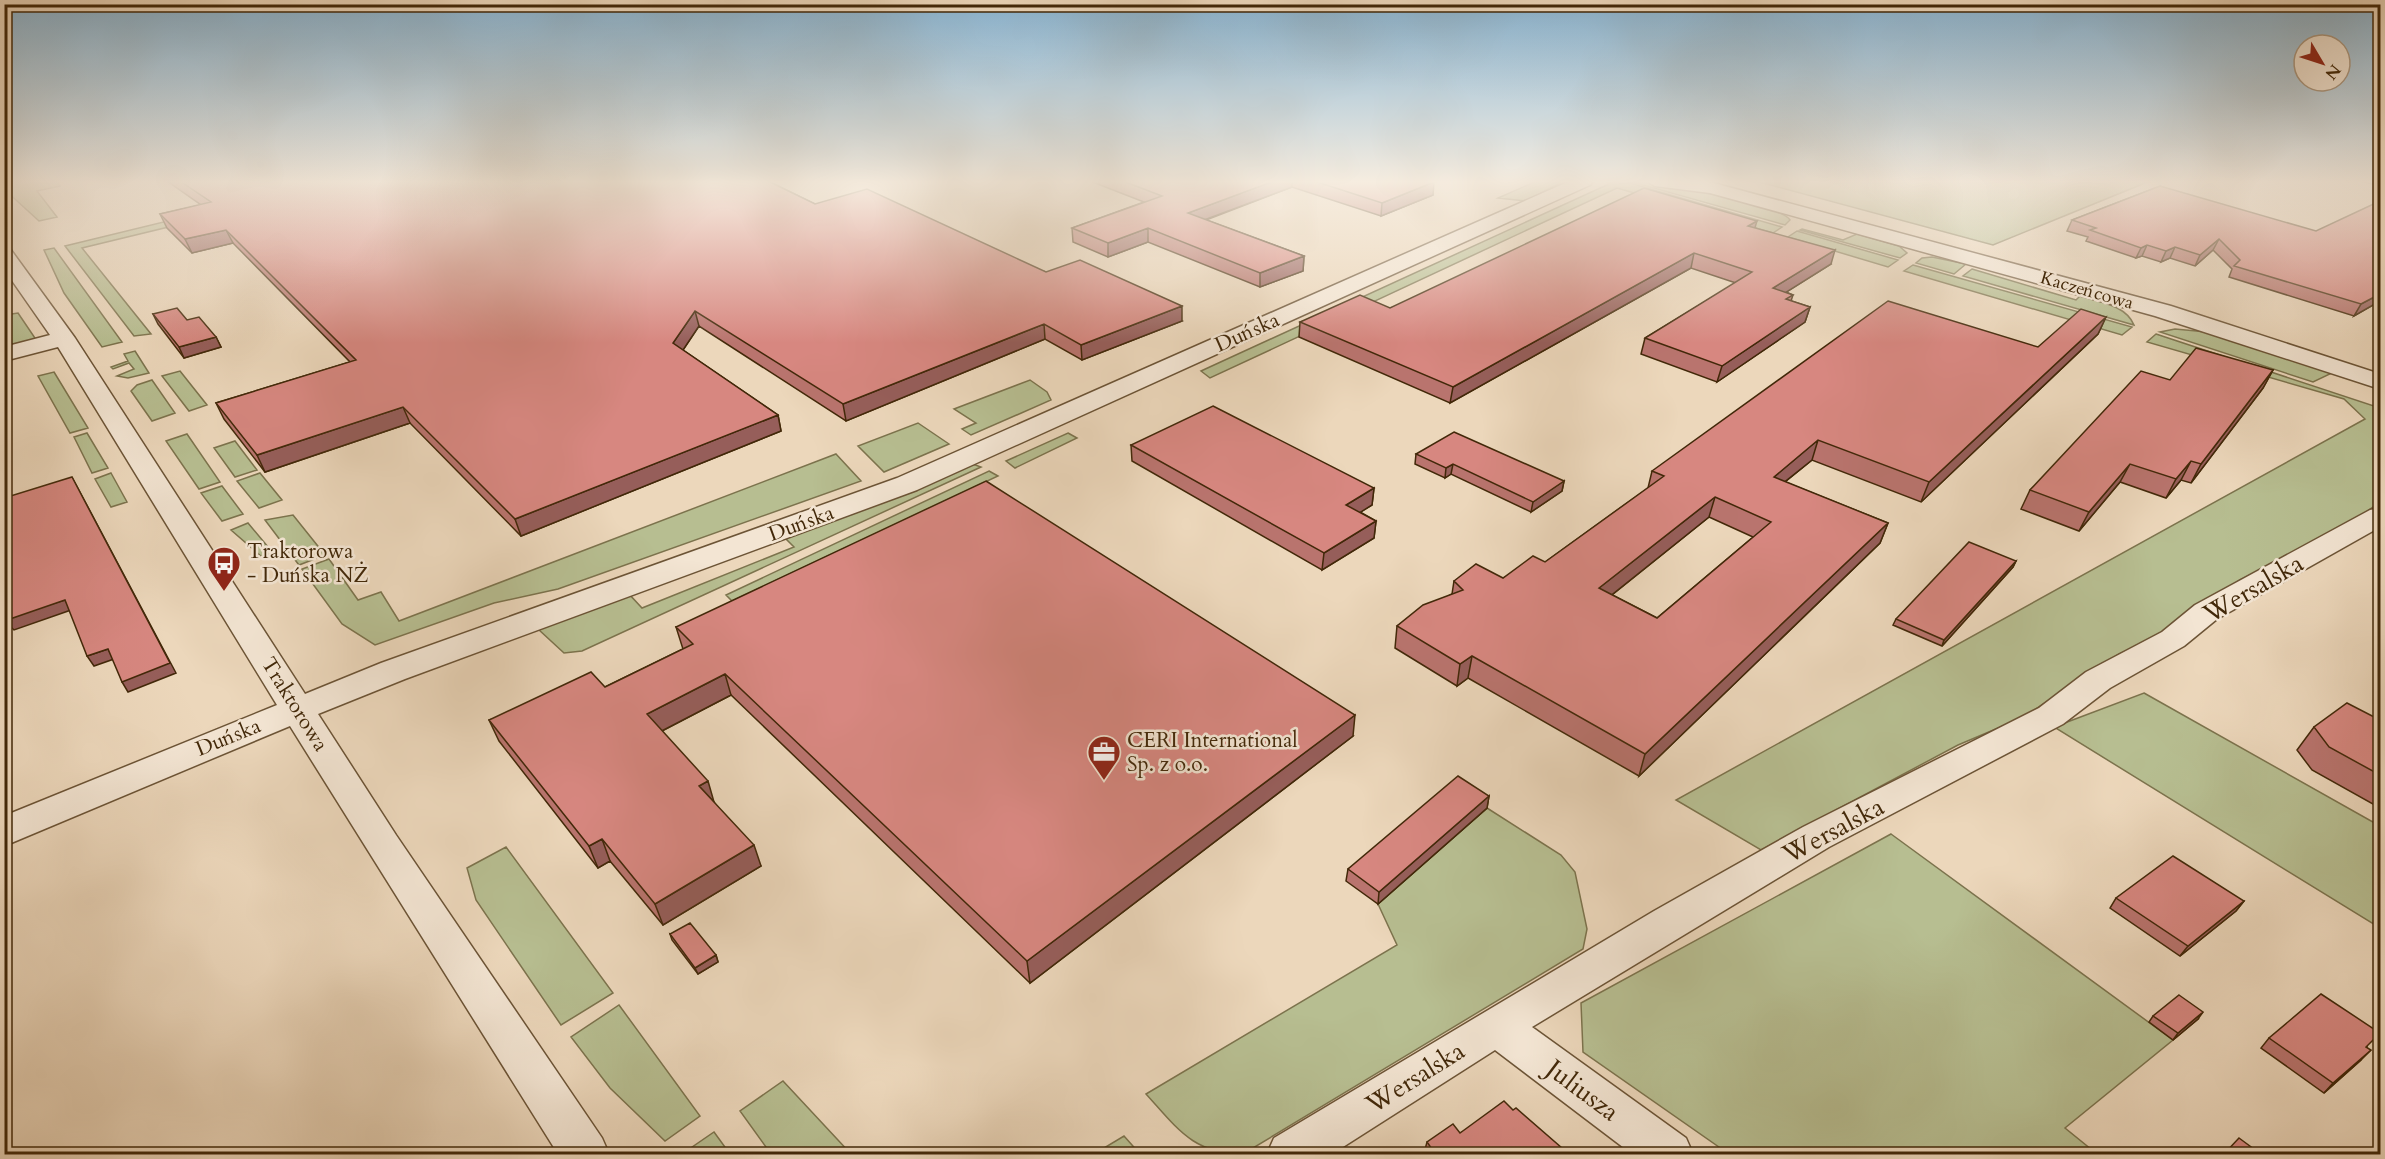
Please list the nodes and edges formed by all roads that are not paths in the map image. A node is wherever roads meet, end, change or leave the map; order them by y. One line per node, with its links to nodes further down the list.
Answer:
1 (1463, 235): 11 (street, Duńska)
2 (1884, 235): 6 (street, Kaczeńcowa)
3 (4, 254): 4 (street, Traktorowa)
4 (64, 338): 5 (street); 11 (street, Traktorowa)
5 (4, 354)
6 (2349, 370): 7 (street); 8 (street, Kaczeńcowa); 9 (street)
7 (2380, 373)
8 (2380, 382)
9 (2380, 392)
10 (2380, 516): 13 (street, Wersalska)
11 (297, 709): 12 (street, Duńska); 14 (street, Traktorowa)
12 (4, 832)
13 (1496, 1026): 15 (street, Wersalska); 16 (street, Juliusza)
14 (585, 1155)
15 (1291, 1155)
16 (1669, 1155)

